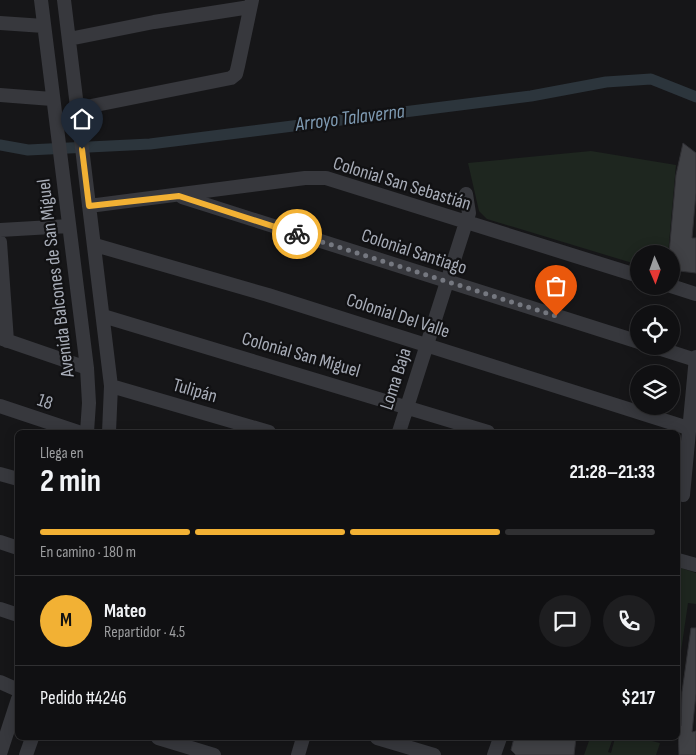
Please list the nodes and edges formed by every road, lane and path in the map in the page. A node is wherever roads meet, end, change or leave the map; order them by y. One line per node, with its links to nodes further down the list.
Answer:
1 (64, 1): 2 (street); 6 (street)
2 (41, 2): 5 (street, Avenida Balcones de San Miguel)
3 (251, 3): 6 (street); 9 (street)
4 (0, 23): 5 (street)
5 (44, 26): 8 (street, Avenida Balcones de San Miguel)
6 (69, 39): 9 (street)
7 (0, 95): 8 (street)
8 (52, 99): 14 (street, Avenida Balcones de San Miguel)
9 (77, 114): 12 (street)
10 (466, 194): 13 (street, Loma Baja)
11 (179, 196): 12 (street, Colonial San Sebastián); 13 (street, Colonial San Sebastián); 19 (street, Colonial Santiago)
12 (89, 206): 17 (street)
13 (466, 223): 18 (street, Colonial San Sebastián); 19 (street, Loma Baja)
14 (69, 226): 15 (street); 28 (street, Avenida Balcones de San Miguel)
15 (0, 230)
16 (0, 242): 23 (street)
17 (95, 245): 22 (street); 25 (street, Colonial Del Valle)
18 (630, 273)
19 (448, 282): 24 (street, Colonial Santiago); 25 (street, Loma Baja)
20 (680, 289): 21 (street)
21 (696, 294)
22 (103, 316): 29 (street); 31 (street, Colonial San Miguel)
23 (4, 339): 28 (street)
24 (630, 339)
25 (427, 345): 31 (street, Loma Baja); 32 (street, Colonial Del Valle)
26 (680, 354): 27 (street)
27 (696, 358): 32 (street)
28 (87, 368): 34 (street, Avenida Balcones de San Miguel)
29 (111, 386): 35 (street); 36 (street, Tulipán)
30 (0, 406): 33 (street, 18)
31 (407, 406): 37 (street, Loma Baja); 38 (street, Colonial San Miguel)
32 (688, 428): 41 (street)
33 (72, 430)
34 (86, 430)
35 (109, 430)
36 (262, 430)
37 (400, 430)
38 (482, 430)
39 (0, 474): 40 (street)
40 (15, 478)
41 (685, 496)
42 (0, 542): 43 (street)
43 (15, 547)
44 (680, 561): 45 (street)
45 (696, 565)
46 (0, 609): 47 (street)
47 (15, 614)
48 (0, 682): 49 (street)
49 (15, 689)
50 (15, 707): 56 (street)
51 (31, 740): 57 (street)
52 (165, 740): 58 (street)
53 (302, 740): 59 (street)
54 (384, 740): 60 (street)
55 (499, 740): 61 (street)
56 (0, 753)
57 (26, 755)
58 (214, 755)
59 (298, 755)
60 (434, 755)
61 (494, 755)

